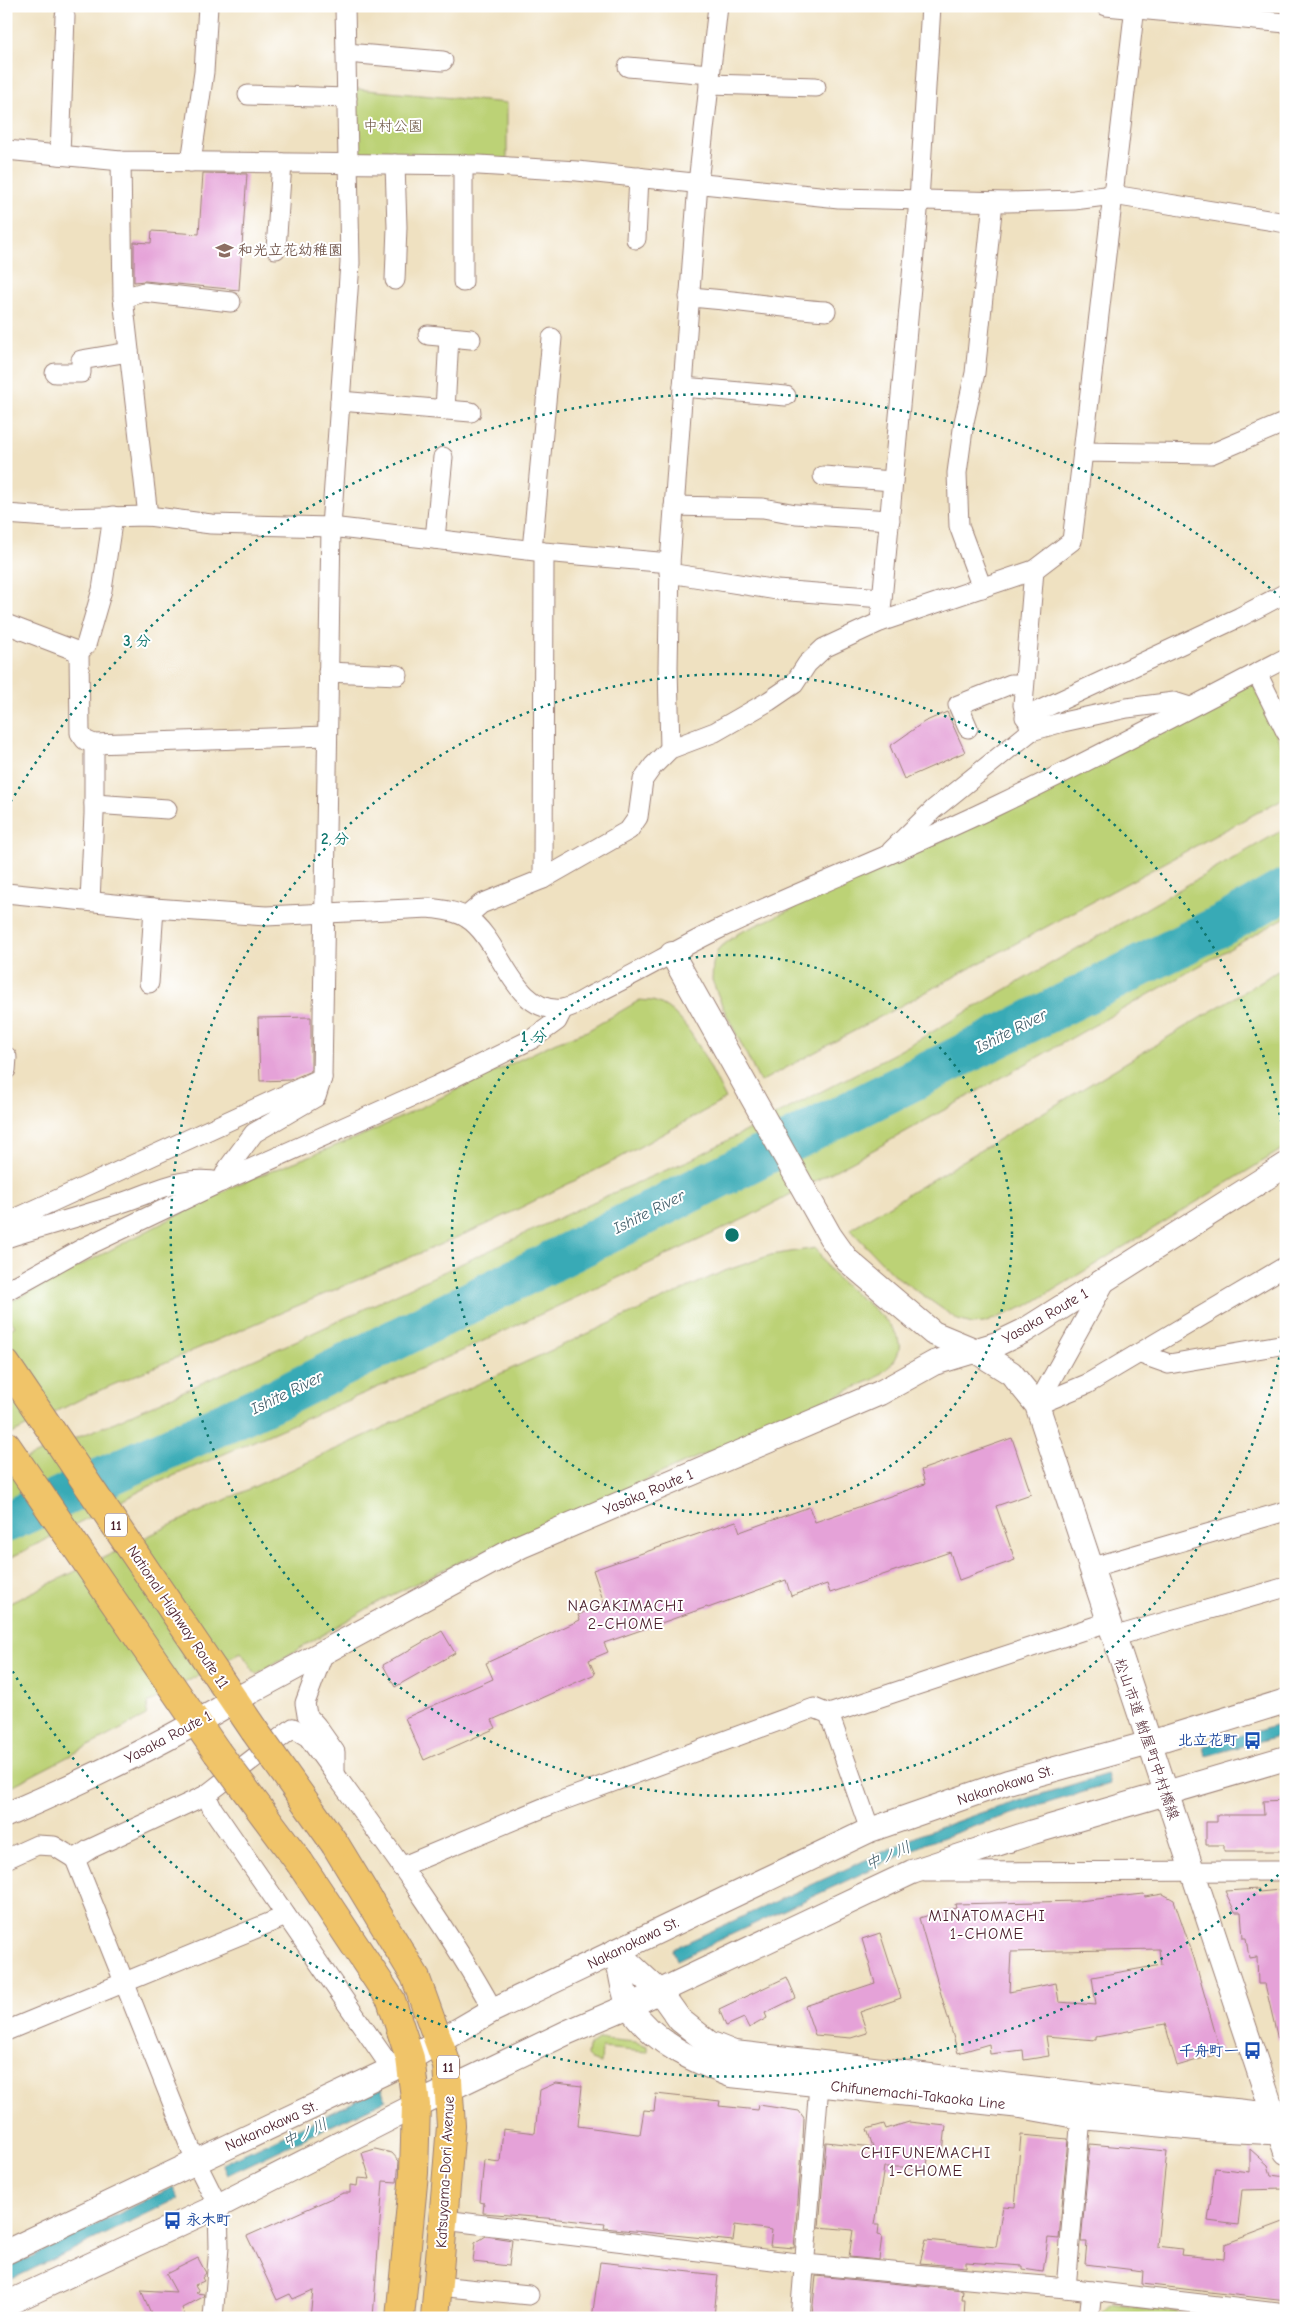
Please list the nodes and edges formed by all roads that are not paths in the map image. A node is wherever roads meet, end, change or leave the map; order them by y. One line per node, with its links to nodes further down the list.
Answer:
1 (208, 6): 20 (street)
2 (345, 6): 10 (street)
3 (718, 6): 13 (street)
4 (931, 6): 28 (street)
5 (1106, 6): 6 (street)
6 (1135, 7): 7 (street); 27 (street)
7 (1228, 12): 9 (street)
8 (64, 16): 18 (street)
9 (1286, 23)
10 (346, 53): 11 (street); 16 (street)
11 (443, 61)
12 (628, 67): 13 (street)
13 (709, 79): 14 (street); 26 (street)
14 (816, 87)
15 (248, 95): 16 (street)
16 (347, 98): 22 (street)
17 (6, 150): 18 (street)
18 (60, 155): 19 (street)
19 (122, 161): 20 (street); 36 (street)
20 (191, 162): 21 (street)
21 (282, 163): 22 (street); 32 (street)
22 (349, 164): 23 (street); 47 (street)
23 (395, 164): 24 (street); 33 (street)
24 (463, 164): 25 (street); 34 (street)
25 (639, 177): 26 (street); 31 (street)
26 (698, 183): 28 (street); 35 (street)
27 (1113, 194): 29 (street); 30 (street); 51 (street)
28 (919, 200): 29 (street); 54 (street)
29 (993, 202): 65 (street)
30 (1286, 223)
31 (636, 239)
32 (276, 249)
33 (395, 280)
34 (463, 282)
35 (689, 297): 38 (street); 45 (street)
36 (123, 298): 37 (street); 43 (street)
37 (231, 302)
38 (826, 311)
39 (428, 335): 40 (street)
40 (449, 337): 42 (street); 48 (street)
41 (552, 338): 62 (street)
42 (471, 339)
43 (129, 352): 44 (street); 58 (street)
44 (55, 373)
45 (683, 387): 46 (street); 55 (street)
46 (786, 396)
47 (340, 401): 48 (street); 60 (street)
48 (445, 410): 49 (street)
49 (472, 412)
50 (1286, 422): 51 (street)
51 (1083, 452): 64 (street)
52 (443, 457): 61 (street)
53 (823, 476): 54 (street)
54 (893, 481): 59 (street)
55 (674, 506): 59 (street); 63 (street)
56 (6, 514): 57 (street)
57 (114, 516): 58 (street); 70 (street)
58 (148, 516): 60 (street)
59 (890, 520): 67 (street)
60 (331, 527): 61 (street); 72 (street)
61 (435, 539): 62 (street)
62 (538, 551): 63 (street); 86 (street)
63 (670, 568): 67 (street); 82 (street)
64 (1034, 570): 65 (street); 75 (street)
65 (982, 588): 68 (street)
66 (1286, 593): 77 (street)
67 (882, 598): 68 (street)
68 (880, 622): 82 (street)
69 (6, 624): 70 (street)
70 (79, 652): 81 (street)
71 (1286, 658): 73 (street)
72 (328, 672): 74 (street); 80 (street)
73 (1257, 673): 76 (street); 79 (street)
74 (398, 676)
75 (1024, 684): 77 (street); 78 (street)
76 (1190, 707): 77 (street); 85 (street)
77 (1028, 724): 85 (street)
78 (968, 728)
79 (1286, 732)
80 (326, 736): 81 (street); 90 (street)
81 (94, 744): 83 (street)
82 (670, 750): 86 (street)
83 (94, 804): 84 (street); 88 (street)
84 (166, 809)
85 (885, 857): 92 (street)
86 (543, 879): 91 (street)
87 (6, 894): 88 (street)
88 (90, 901): 89 (street)
89 (154, 908): 90 (street); 93 (street)
90 (325, 912): 91 (street); 95 (street)
91 (466, 917): 94 (street)
92 (672, 954): 94 (street); 104 (street, 松山市道 鮒屋町中村橋線)
93 (150, 983)
94 (564, 1009): 97 (street)
95 (322, 1078): 97 (street); 98 (street)
96 (1286, 1165): 101 (street, Yasaka Route 1)
97 (221, 1182): 99 (street); 102 (street)
98 (6, 1223)
99 (6, 1238)
100 (1286, 1266): 105 (street)
101 (1107, 1279): 104 (street, Yasaka Route 1); 107 (street)
102 (6, 1291)
103 (1286, 1344): 105 (street)
104 (974, 1350): 107 (street, 松山市道 鮒屋町中村橋線); 113 (street, Yasaka Route 1)
105 (1141, 1354): 107 (street)
106 (6, 1364): 114 (highway, National Highway Route 11 / 11)
107 (1037, 1405): 110 (street, 松山市道 鮒屋町中村橋線)
108 (6, 1445): 117 (highway)
109 (1286, 1511): 110 (street)
110 (1090, 1568): 112 (street, 松山市道 鮒屋町中村橋線)
111 (1286, 1588): 112 (street)
112 (1111, 1629): 116 (street); 118 (street, 松山市道 鮒屋町中村橋線)
113 (324, 1652): 114 (street, Yasaka Route 1); 120 (street)
114 (230, 1693): 117 (street, Yasaka Route 1); 125 (highway, National Highway Route 11 / 11, bridge)
115 (1286, 1701): 118 (street, Nakanokawa St.)
116 (829, 1714): 124 (street); 128 (street)
117 (191, 1716): 123 (street, Yasaka Route 1); 140 (highway, Katsuyama-Dori Avenue, bridge)
118 (1150, 1743): 121 (street, 松山市道 鮒屋町中村橋線); 124 (street, Nakanokawa St.)
119 (1286, 1758): 121 (street)
120 (335, 1775): 122 (street); 128 (street)
121 (1166, 1794): 129 (street, 松山市道 鮒屋町中村橋線); 131 (street)
122 (206, 1795): 127 (street); 132 (street)
123 (6, 1815)
124 (870, 1830): 133 (street, Nakanokawa St.)
125 (335, 1844): 139 (highway, Katsuyama-Dori Avenue / 11)
126 (6, 1859): 127 (street)
127 (74, 1859): 134 (street)
128 (401, 1868): 137 (street)
129 (1193, 1870): 130 (street); 131 (street); 145 (street, 松山市道 鮒屋町中村橋線)
130 (1286, 1871)
131 (912, 1872): 135 (street)
132 (286, 1916): 134 (street); 140 (street)
133 (616, 1951): 135 (street, Chifunemachi-Takaoka Line); 136 (street); 137 (street, Nakanokawa St.)
134 (124, 1983): 138 (street); 146 (street)
135 (660, 1992): 136 (street); 141 (street, Chifunemachi-Takaoka Line)
136 (629, 2006): 141 (street, Chifunemachi-Takaoka Line); 142 (street)
137 (494, 2010): 139 (street, Nakanokawa St.)
138 (6, 2031)
139 (440, 2040): 140 (street, Nakanokawa St.); 142 (highway, Katsuyama-Dori Avenue / 11)
140 (401, 2063): 143 (highway, Katsuyama-Dori Avenue); 146 (street, Nakanokawa St.)
141 (820, 2074): 144 (street, Chifunemachi-Takaoka Line); 150 (street)
142 (450, 2090): 143 (street); 148 (highway, Katsuyama-Dori Avenue / 11)
143 (416, 2105): 147 (street); 158 (highway, Katsuyama-Dori Avenue)
144 (1082, 2107): 145 (street, Chifunemachi-Takaoka Line); 152 (street)
145 (1282, 2130)
146 (196, 2162): 147 (street); 149 (street, Nakanokawa St.)
147 (218, 2206): 155 (street); 157 (street)
148 (444, 2220): 150 (street); 151 (highway, Katsuyama-Dori Avenue / 11)
149 (6, 2252)
150 (805, 2264): 152 (street); 160 (street)
151 (438, 2286): 154 (street); 159 (highway, Katsuyama-Dori Avenue / 11)
152 (1066, 2288): 153 (street)
153 (1092, 2291): 156 (street); 161 (street)
154 (529, 2296)
155 (6, 2304)
156 (1286, 2314)
157 (213, 2318)
158 (400, 2318)
159 (435, 2318)
160 (800, 2318)
161 (1089, 2318)

